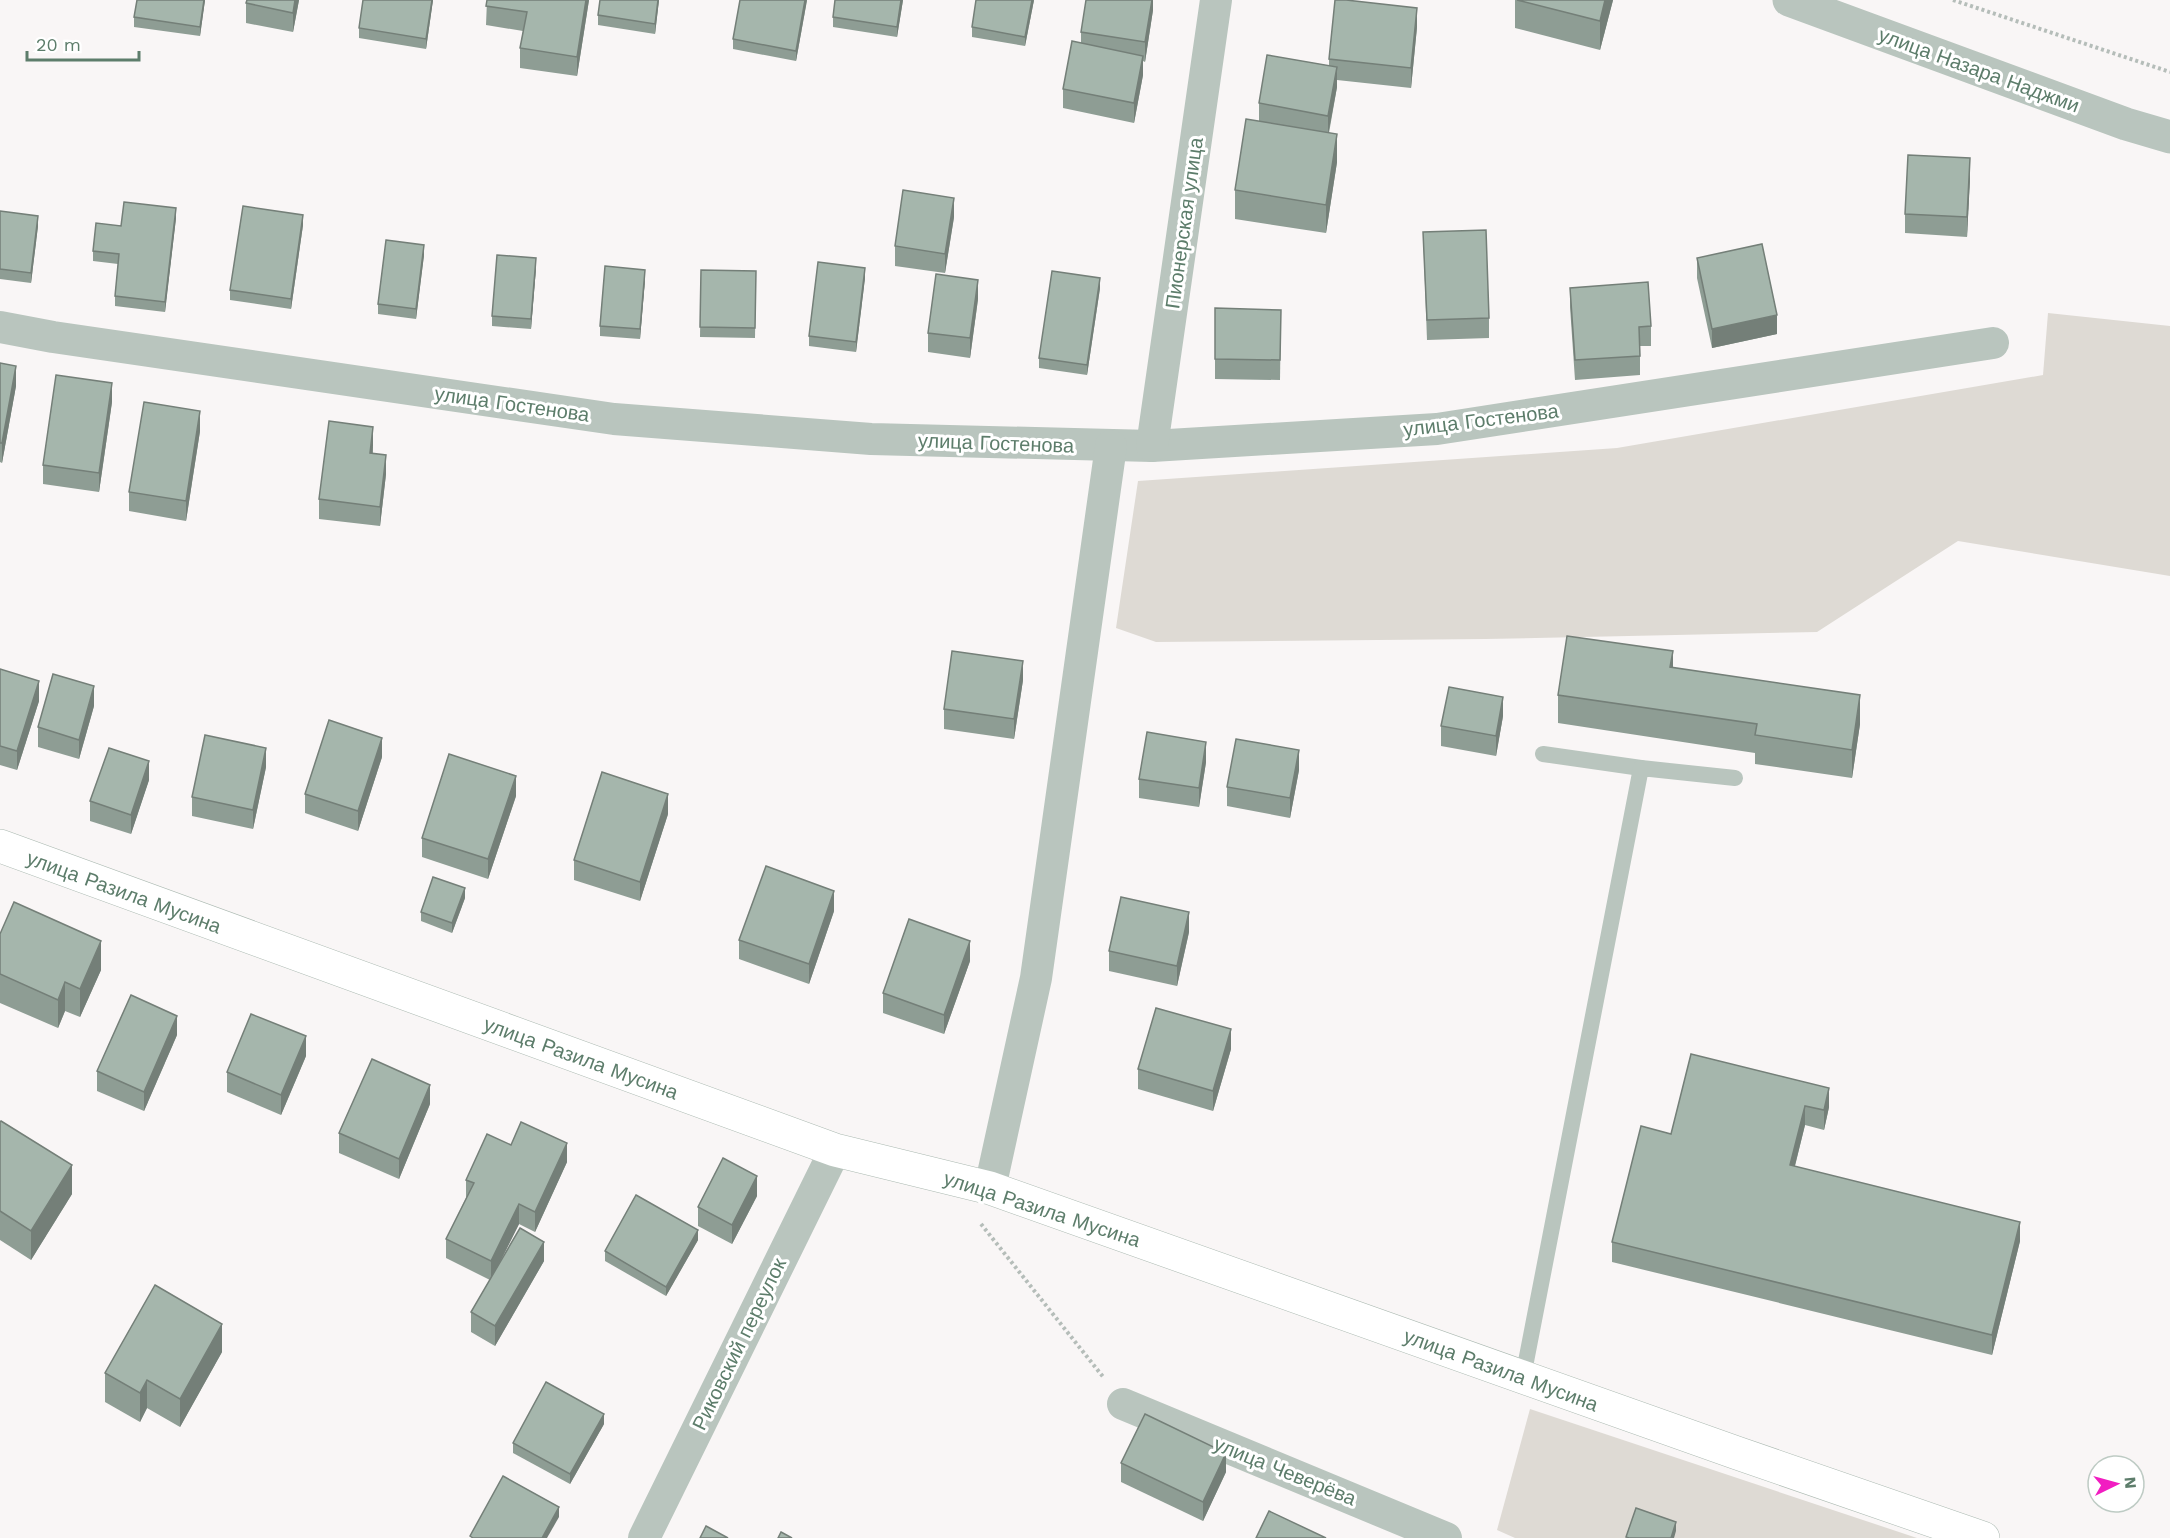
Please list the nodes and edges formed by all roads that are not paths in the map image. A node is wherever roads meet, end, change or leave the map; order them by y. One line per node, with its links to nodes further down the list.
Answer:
1 (1216, 0): 7 (street, Пионерская улица)
2 (1789, 0): 3 (street, улица Назара Наджми)
3 (2170, 137)
4 (0, 327): 6 (street, улица Гостенова)
5 (1993, 343): 7 (street, улица Гостенова)
6 (1111, 446): 7 (street, улица Гостенова); 13 (street)
7 (1152, 446)
8 (1543, 754): 9 (lane)
9 (1641, 768): 10 (lane); 14 (lane)
10 (1735, 778)
11 (0, 846): 12 (main road, улица Разила Мусина)
12 (835, 1150): 13 (main road, улица Разила Мусина); 16 (street, Риковский переулок)
13 (990, 1188): 14 (main road, улица Разила Мусина)
14 (1523, 1377): 18 (main road, улица Разила Мусина)
15 (1123, 1404): 17 (street, улица Чеверёва)
16 (644, 1538)
17 (1446, 1538)
18 (1983, 1538)

